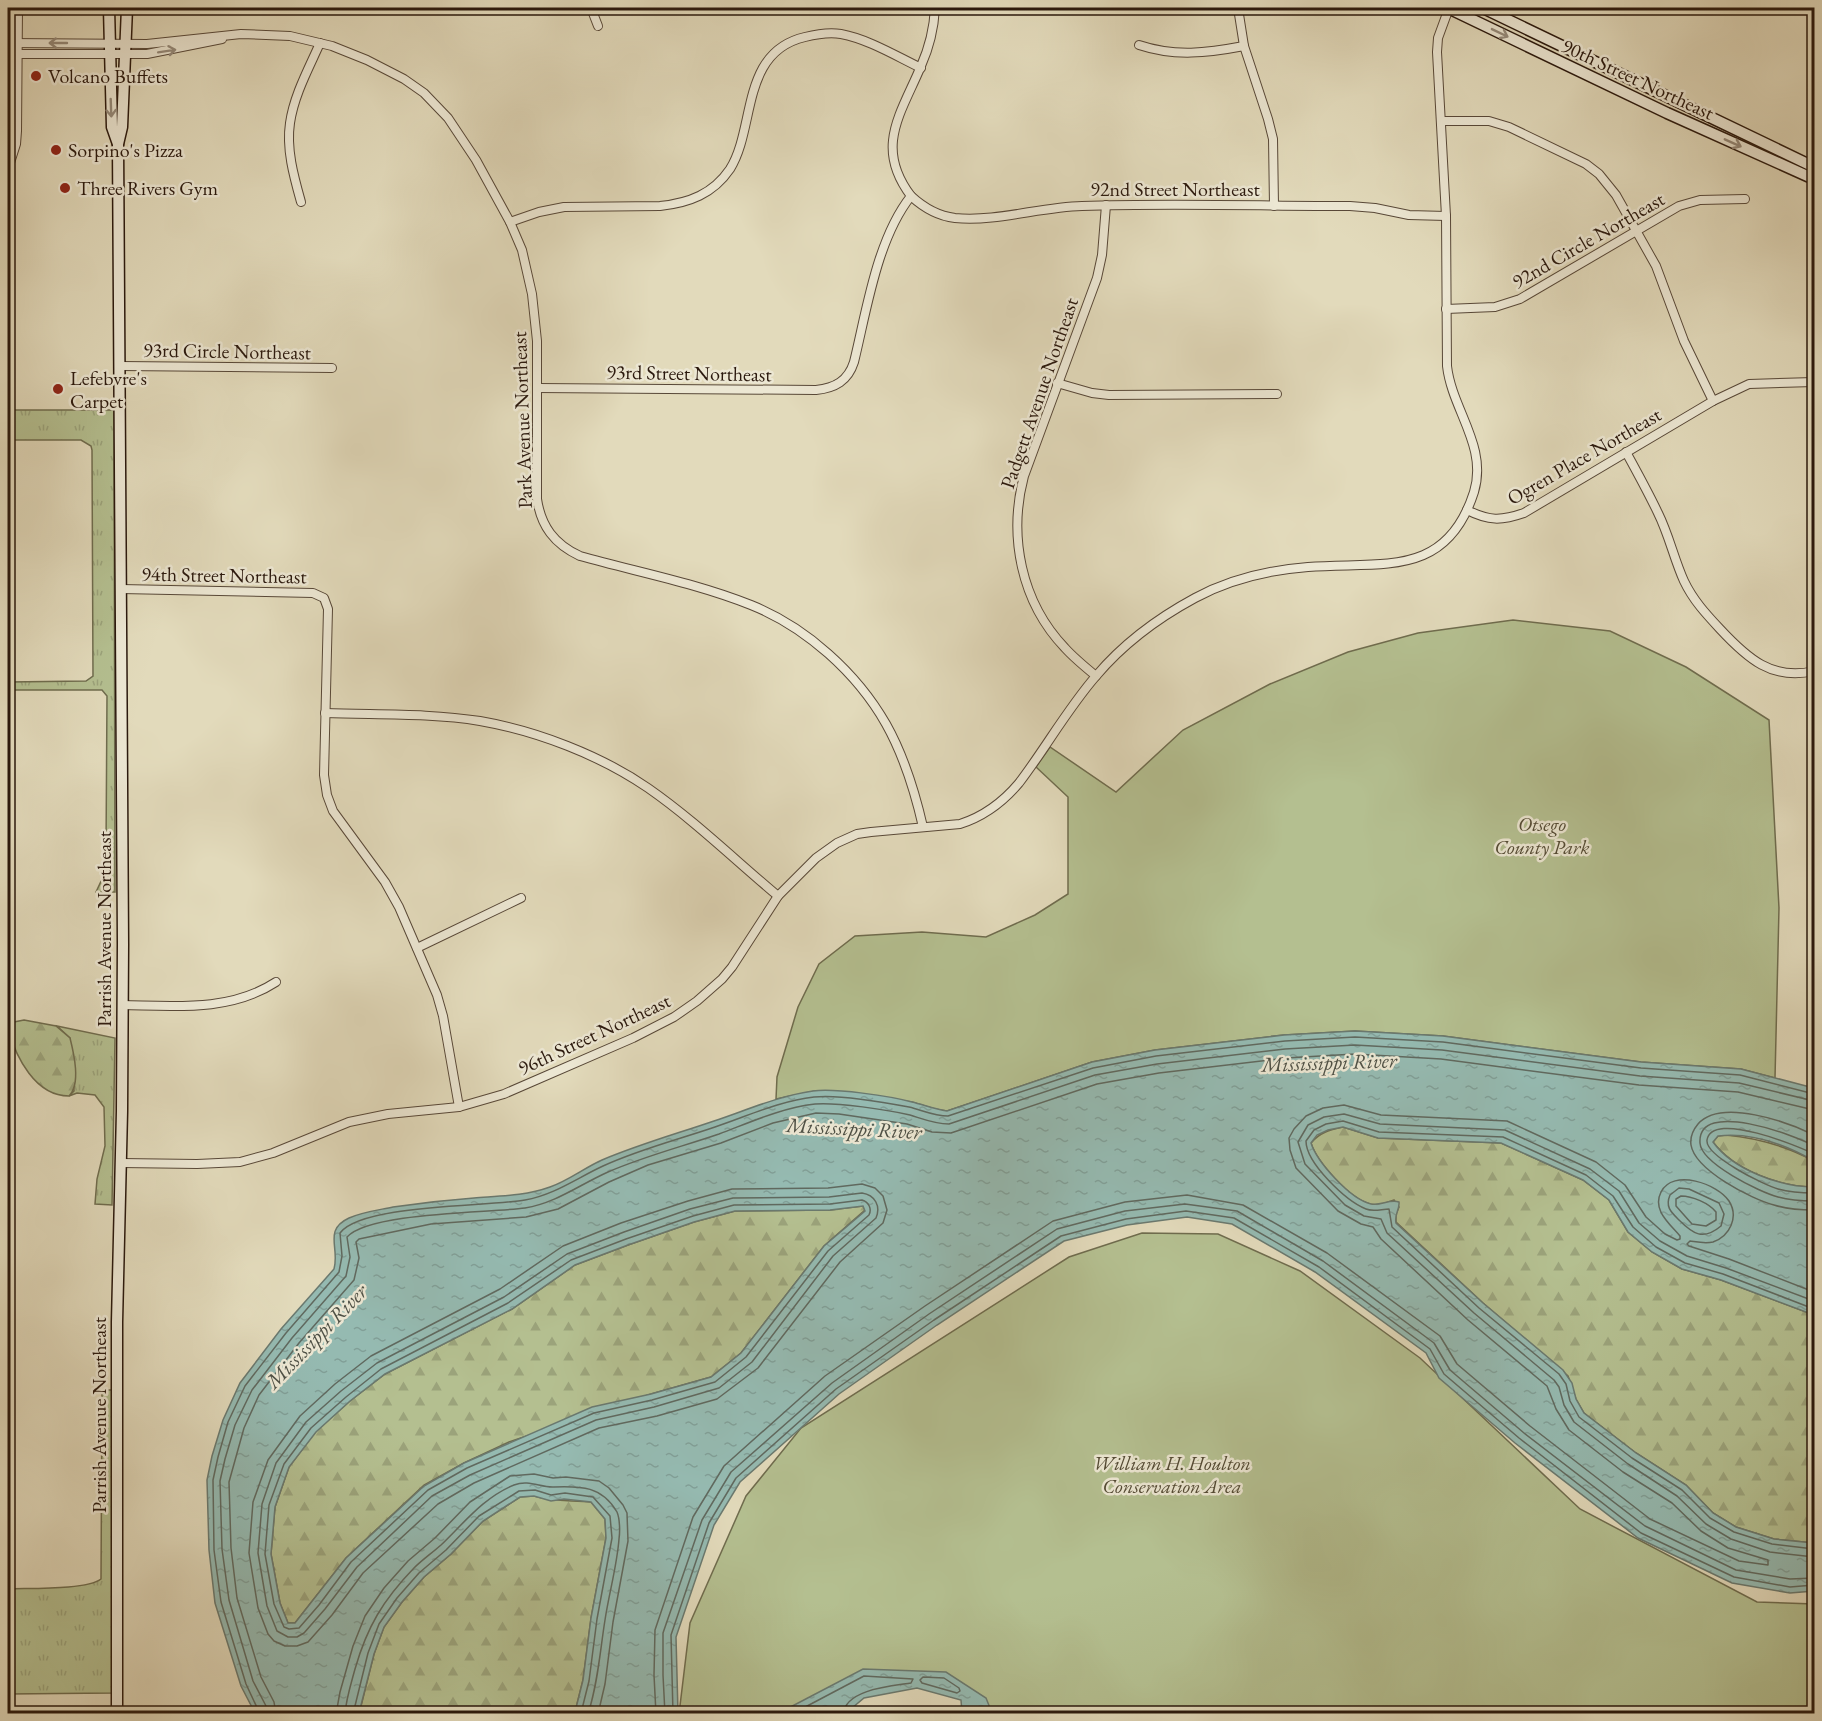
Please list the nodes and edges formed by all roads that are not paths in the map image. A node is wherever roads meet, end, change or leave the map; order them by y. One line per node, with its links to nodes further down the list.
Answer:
1 (8, 8): 11 (street)
2 (18, 8): 12 (street)
3 (109, 8): 16 (main road, Parrish Avenue Northeast)
4 (127, 8): 17 (main road, Parrish Avenue Northeast)
5 (591, 8): 10 (street)
6 (935, 8): 20 (street)
7 (1238, 8): 15 (street)
8 (1483, 8): 24 (main road, 90th Street Northeast)
9 (1453, 9): 22 (street, 96th Street Northeast); 26 (main road, 90th Street Northeast, one-way to 26)
10 (598, 26)
11 (8, 43): 12 (street); 18 (street)
12 (18, 43): 16 (street, one-way to 12); 19 (street)
13 (320, 43): 17 (street, Park Avenue Northeast); 29 (street); 33 (street, Park Avenue Northeast)
14 (1138, 45): 15 (street)
15 (1244, 46): 31 (street)
16 (109, 48): 17 (street, Park Avenue Northeast); 19 (street); 23 (main road, Parrish Avenue Northeast, one-way to 23)
17 (125, 48): 23 (main road, Parrish Avenue Northeast)
18 (8, 54): 19 (street); 21 (street)
19 (19, 54): 25 (street)
20 (921, 68): 27 (street); 33 (street)
21 (8, 86)
22 (1441, 121): 32 (street, 96th Street Northeast); 34 (street)
23 (118, 144): 36 (main road, Parrish Avenue Northeast)
24 (1815, 167)
25 (8, 169)
26 (1815, 179)
27 (912, 196): 30 (street, 92nd Street Northeast); 40 (street, 93rd Street Northeast)
28 (1746, 200): 34 (street, 92nd Circle Northeast)
29 (302, 202)
30 (1106, 205): 31 (street, 92nd Street Northeast); 39 (street, Padgett Avenue Northeast)
31 (1274, 206): 32 (street, 92nd Street Northeast)
32 (1446, 216): 35 (street, 96th Street Northeast)
33 (510, 222): 40 (street, Park Avenue Northeast)
34 (1637, 229): 35 (street, 92nd Circle Northeast); 42 (street)
35 (1446, 309): 44 (street, 96th Street Northeast)
36 (120, 366): 37 (street, 93rd Circle Northeast); 45 (main road, Parrish Avenue Northeast)
37 (332, 368)
38 (1815, 382): 42 (street)
39 (1058, 383): 41 (street); 47 (street, Padgett Avenue Northeast)
40 (538, 388): 49 (street, Park Avenue Northeast)
41 (1277, 394)
42 (1713, 400): 43 (street, Ogren Place Northeast)
43 (1626, 452): 44 (street, Ogren Place Northeast); 46 (street)
44 (1467, 510): 47 (street, 96th Street Northeast)
45 (122, 589): 48 (street, 94th Street Northeast); 54 (main road, Parrish Avenue Northeast)
46 (1815, 671)
47 (1096, 676): 49 (street, 96th Street Northeast)
48 (325, 714): 50 (street); 52 (street)
49 (923, 827): 50 (street, 96th Street Northeast)
50 (778, 896): 55 (street, 96th Street Northeast)
51 (521, 898): 52 (street)
52 (417, 948): 55 (street)
53 (276, 982): 54 (street)
54 (123, 1005): 56 (main road, Parrish Avenue Northeast)
55 (459, 1107): 56 (street, 96th Street Northeast)
56 (121, 1163): 57 (main road, Parrish Avenue Northeast)
57 (117, 1713)

